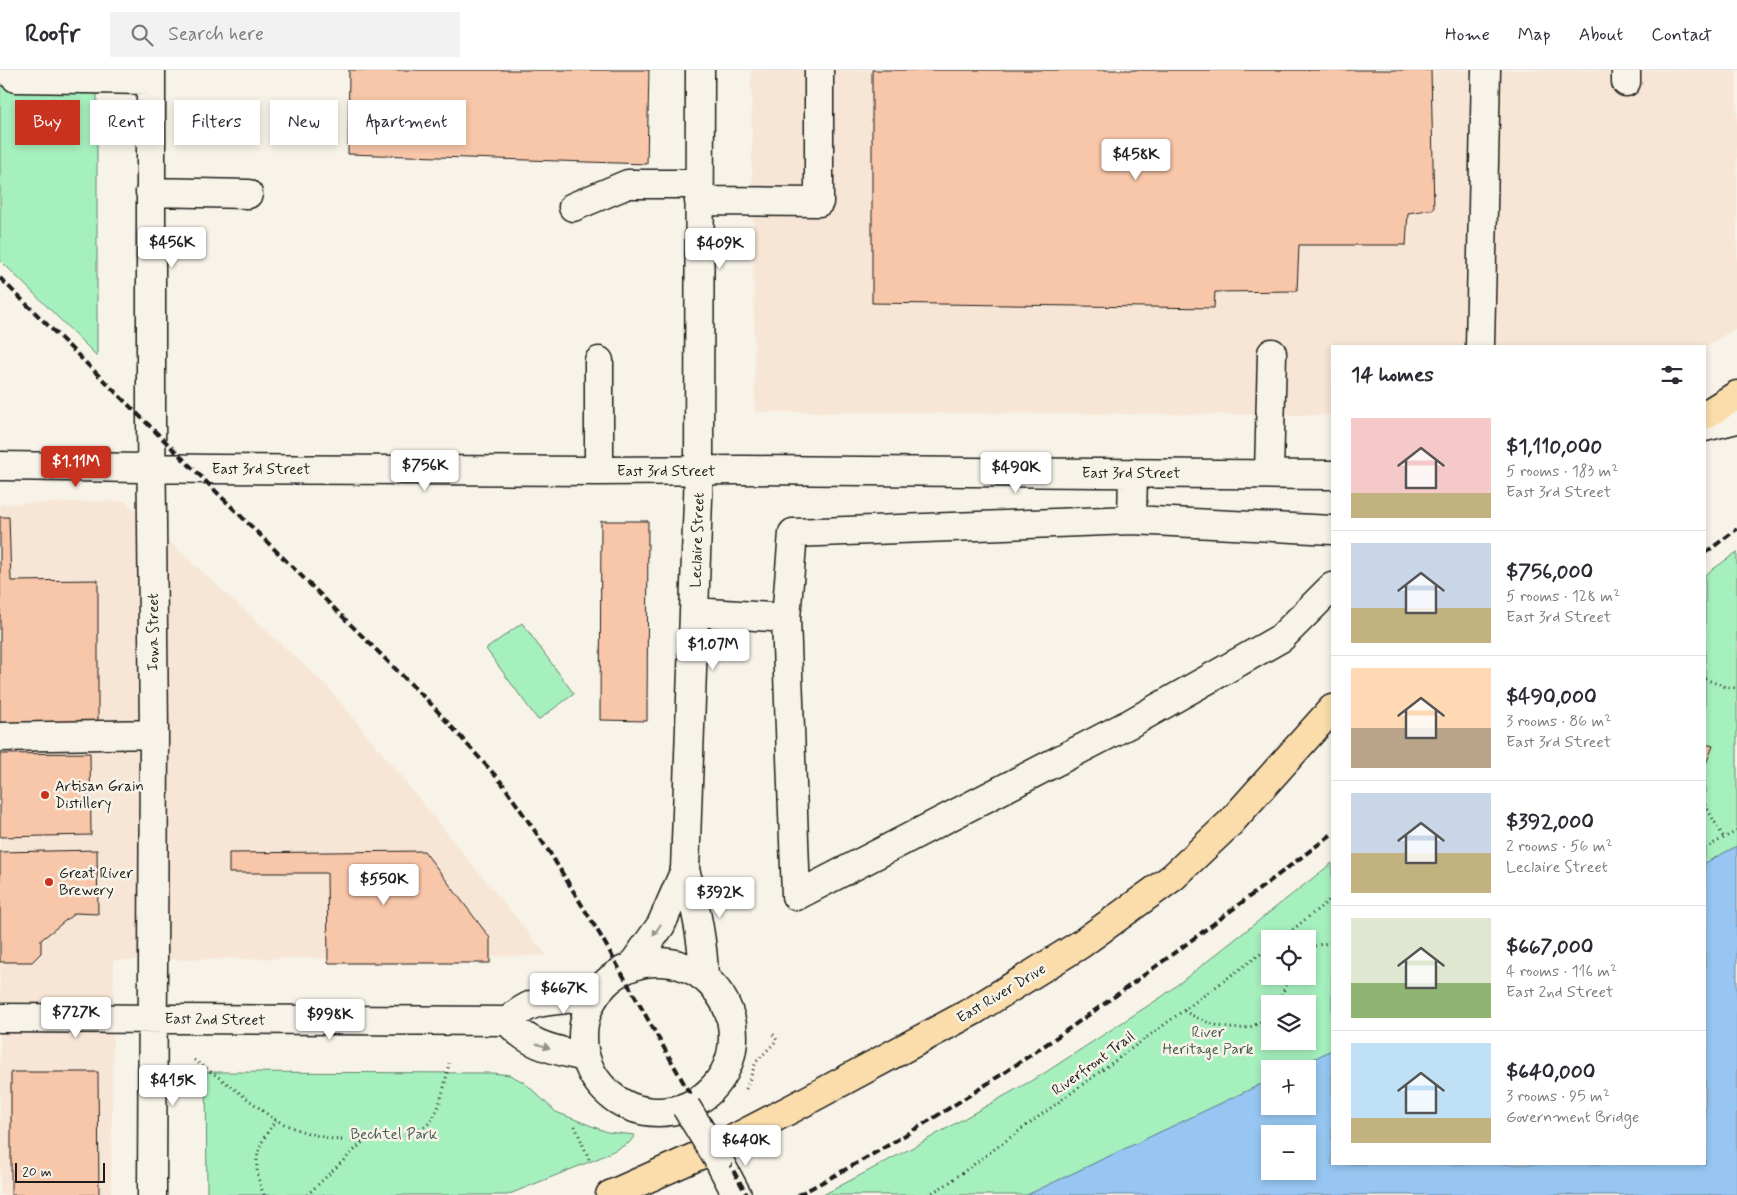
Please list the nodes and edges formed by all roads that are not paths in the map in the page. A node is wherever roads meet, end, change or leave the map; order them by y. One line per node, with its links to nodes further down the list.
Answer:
1 (7, 70): 5 (street)
2 (700, 70): 7 (street, Leclaire Street)
3 (819, 70): 7 (street)
4 (1486, 70): 10 (street)
5 (151, 75): 6 (street, Iowa Street)
6 (150, 192): 8 (street); 18 (street, Iowa Street)
7 (699, 192): 9 (street); 19 (street, Leclaire Street)
8 (248, 194)
9 (573, 207)
10 (1480, 345)
11 (1272, 353): 22 (street)
12 (599, 362): 20 (street)
13 (1737, 394): 14 (main road)
14 (1706, 414)
15 (1737, 419): 16 (street)
16 (1706, 427)
17 (0, 466): 18 (street, East 3rd Street)
18 (152, 468): 20 (street, East 3rd Street); 30 (street, Iowa Street)
19 (699, 470): 20 (street, East 3rd Street); 21 (street, East 3rd Street); 27 (street, Leclaire Street)
20 (599, 471)
21 (1133, 473): 22 (street, East 3rd Street); 24 (street)
22 (1269, 474): 23 (street, East 3rd Street)
23 (1331, 475)
24 (1132, 520): 25 (street); 28 (street)
25 (1331, 530)
26 (1331, 588): 28 (street)
27 (694, 612): 28 (street); 32 (street, Leclaire Street)
28 (786, 618)
29 (1331, 710): 42 (main road, East River Drive)
30 (154, 734): 31 (street); 37 (street, Iowa Street)
31 (0, 737)
32 (685, 870): 33 (street, one-way to 33); 34 (street, Leclaire Street)
33 (632, 966): 34 (street); 35 (street)
34 (704, 977): 40 (street)
35 (601, 988): 38 (street); 39 (street)
36 (0, 1018): 37 (street, East 2nd Street)
37 (152, 1018): 38 (street, East 2nd Street); 41 (street, Iowa Street)
38 (508, 1021): 39 (street, one-way to 39)
39 (585, 1057): 40 (street)
40 (686, 1107): 43 (street, bridge)
41 (152, 1195)
42 (610, 1195)
43 (737, 1195)

